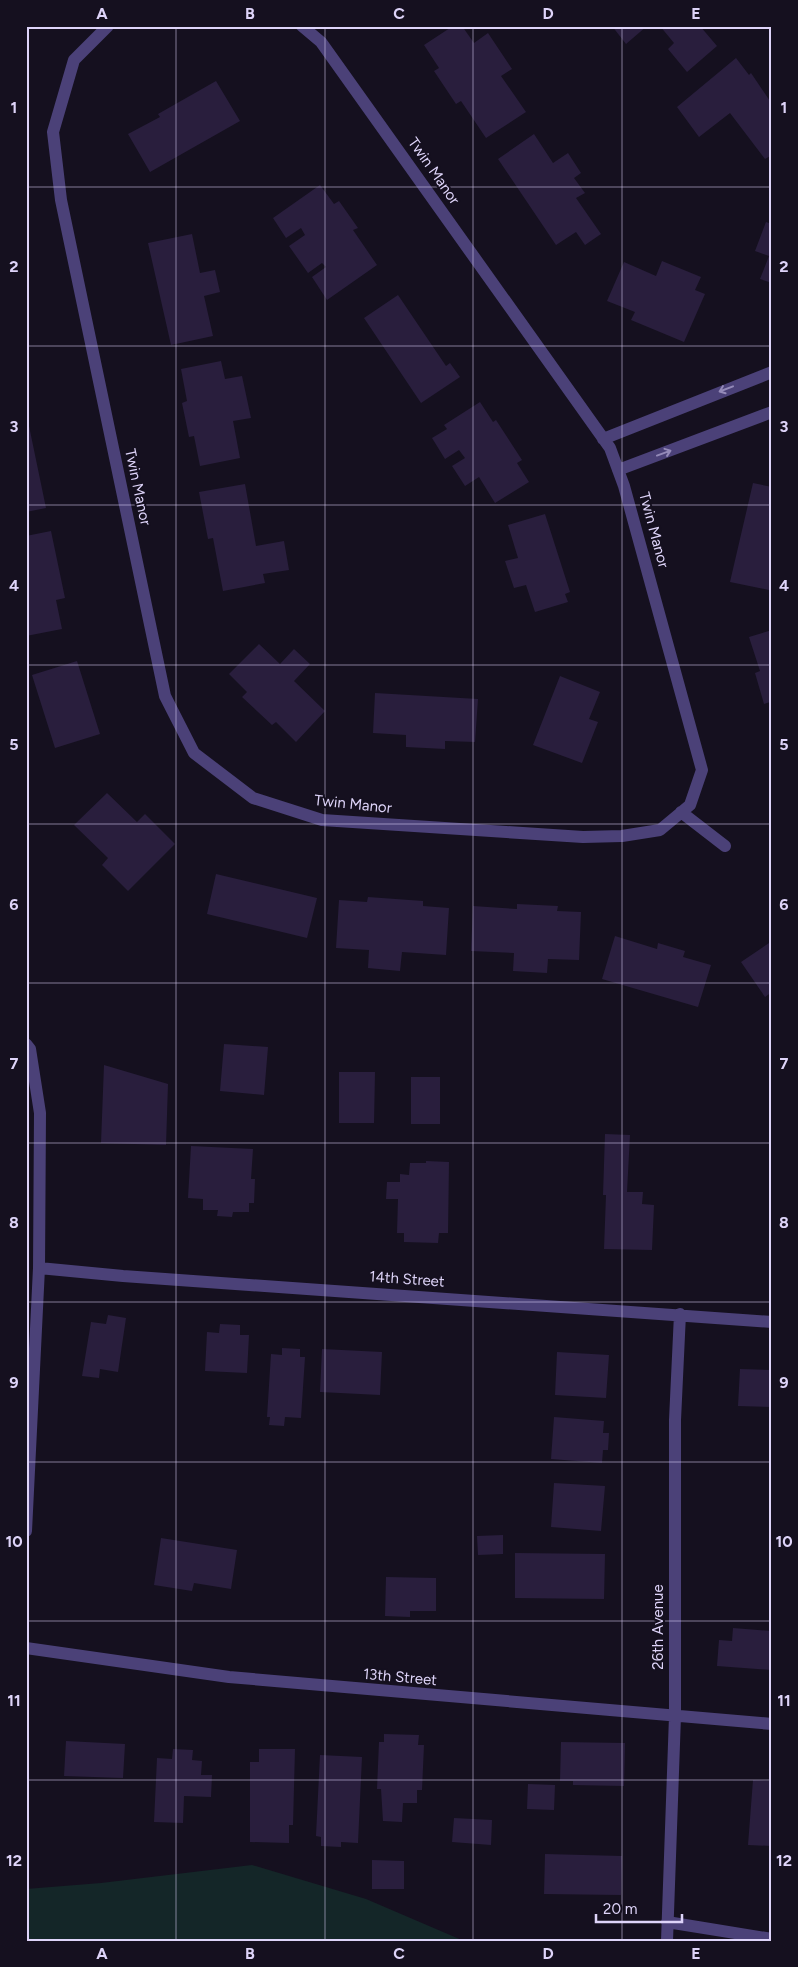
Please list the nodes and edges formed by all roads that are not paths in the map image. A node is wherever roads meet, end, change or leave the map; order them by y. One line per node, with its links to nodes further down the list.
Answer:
1 (108, 26): 7 (street, Twin Manor)
2 (302, 26): 5 (street, Twin Manor)
3 (772, 372): 5 (street, one-way to 5)
4 (772, 412): 6 (street, one-way to 4)
5 (603, 439): 6 (street, Twin Manor)
6 (618, 470): 7 (street, Twin Manor)
7 (681, 812): 8 (street)
8 (725, 846)
9 (26, 1044): 10 (street)
10 (39, 1268): 11 (street, 14th Street); 13 (street)
11 (680, 1314): 12 (street, 14th Street); 15 (street, 26th Avenue)
12 (772, 1322)
13 (26, 1531)
14 (26, 1648): 15 (street, 13th Street)
15 (674, 1716): 16 (street, 13th Street); 17 (street, 26th Avenue)
16 (772, 1724)
17 (667, 1922): 18 (street); 19 (street, 26th Avenue)
18 (772, 1939)
19 (667, 1941)

